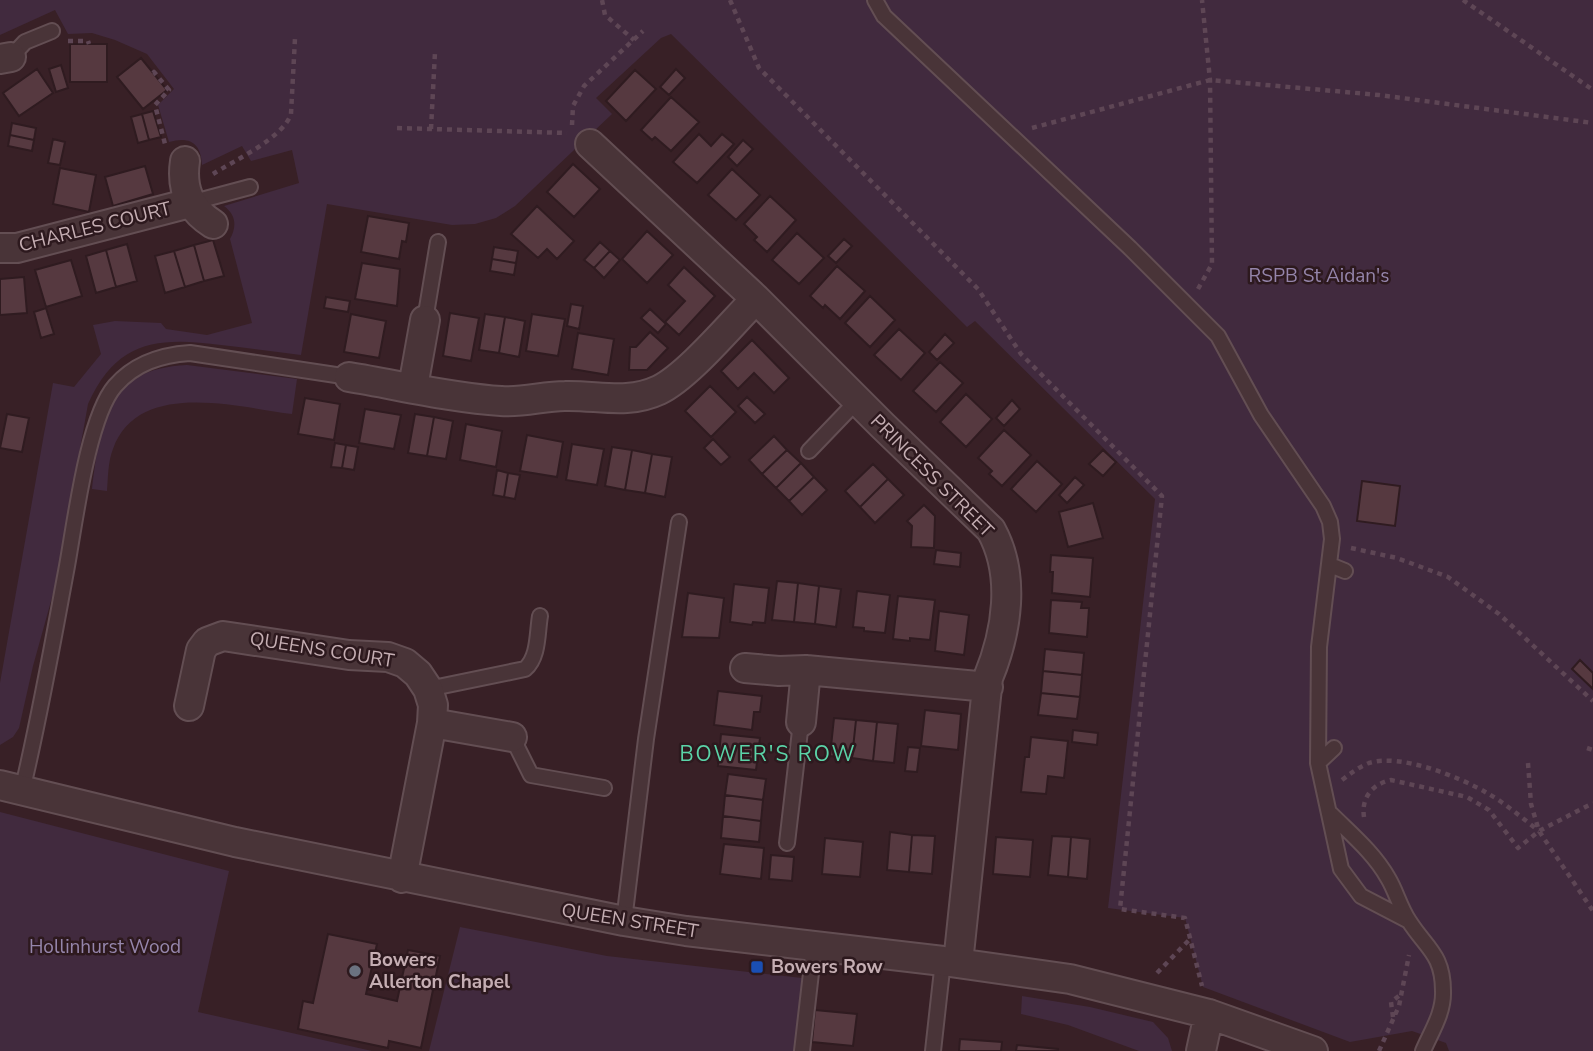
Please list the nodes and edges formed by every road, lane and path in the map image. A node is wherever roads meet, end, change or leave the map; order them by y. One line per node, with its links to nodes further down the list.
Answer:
1 (602, 0): 9 (path)
2 (730, 0): 64 (path)
3 (875, 0): 18 (lane)
4 (1202, 0): 13 (path)
5 (1463, 0): 14 (path)
6 (52, 31): 11 (lane)
7 (643, 31): 9 (path)
8 (295, 38): 20 (path)
9 (634, 40): 17 (path)
10 (435, 52): 17 (path)
11 (6, 58)
12 (153, 73): 20 (path)
13 (1210, 80): 15 (path); 18 (path); 26 (path)
14 (1593, 90)
15 (1593, 123)
16 (397, 128): 17 (path)
17 (431, 129)
18 (1009, 134): 26 (lane)
19 (590, 144): 25 (street, PRINCESS STREET)
20 (186, 184): 21 (lane); 22 (street, CHARLES COURT); 24 (street, CHARLES COURT)
21 (250, 187)
22 (213, 224)
23 (438, 242): 27 (lane)
24 (0, 248)
25 (755, 299): 29 (street); 30 (street, PRINCESS STREET)
26 (1188, 307): 33 (lane)
27 (425, 320): 29 (street)
28 (349, 377): 29 (street); 51 (lane)
29 (413, 387)
30 (857, 401): 31 (lane); 39 (street, PRINCESS STREET)
31 (809, 451)
32 (679, 522): 61 (lane)
33 (1332, 545): 34 (lane); 41 (path)
34 (1330, 565): 35 (lane); 49 (lane)
35 (1345, 571)
36 (540, 616): 40 (lane)
37 (745, 668): 38 (street)
38 (806, 670): 39 (street); 43 (street)
39 (988, 687): 66 (street, PRINCESS STREET)
40 (428, 689): 42 (street, QUEENS COURT); 44 (street)
41 (1593, 701)
42 (189, 706)
43 (801, 722): 58 (lane)
44 (432, 723): 45 (street); 59 (street)
45 (512, 737): 52 (lane)
46 (1334, 748): 49 (lane)
47 (1587, 748): 48 (path)
48 (1593, 750)
49 (1318, 763): 53 (lane)
50 (1528, 763): 57 (path)
51 (11, 788): 59 (street, QUEEN STREET)
52 (604, 788)
53 (1325, 793): 55 (lane); 57 (path)
54 (1593, 803): 57 (path)
55 (1330, 814): 62 (lane); 62 (lane)
56 (1365, 821): 57 (path)
57 (1539, 831): 60 (path)
58 (786, 843)
59 (402, 878): 61 (street, QUEEN STREET)
60 (1593, 911)
61 (624, 921): 65 (street, QUEEN STREET)
62 (1409, 921): 63 (lane)
63 (1421, 935): 73 (path); 74 (lane)
64 (1191, 939): 67 (path); 68 (path)
65 (814, 947): 66 (street, QUEEN STREET); 69 (lane)
66 (951, 962): 67 (street, QUEEN STREET); 70 (lane)
67 (1138, 994): 68 (street, QUEEN STREET)
68 (1209, 1014): 71 (street); 72 (street, QUEEN STREET)
69 (802, 1051)
70 (933, 1051)
71 (1200, 1051)
72 (1313, 1051)
73 (1380, 1051)
74 (1423, 1051)

